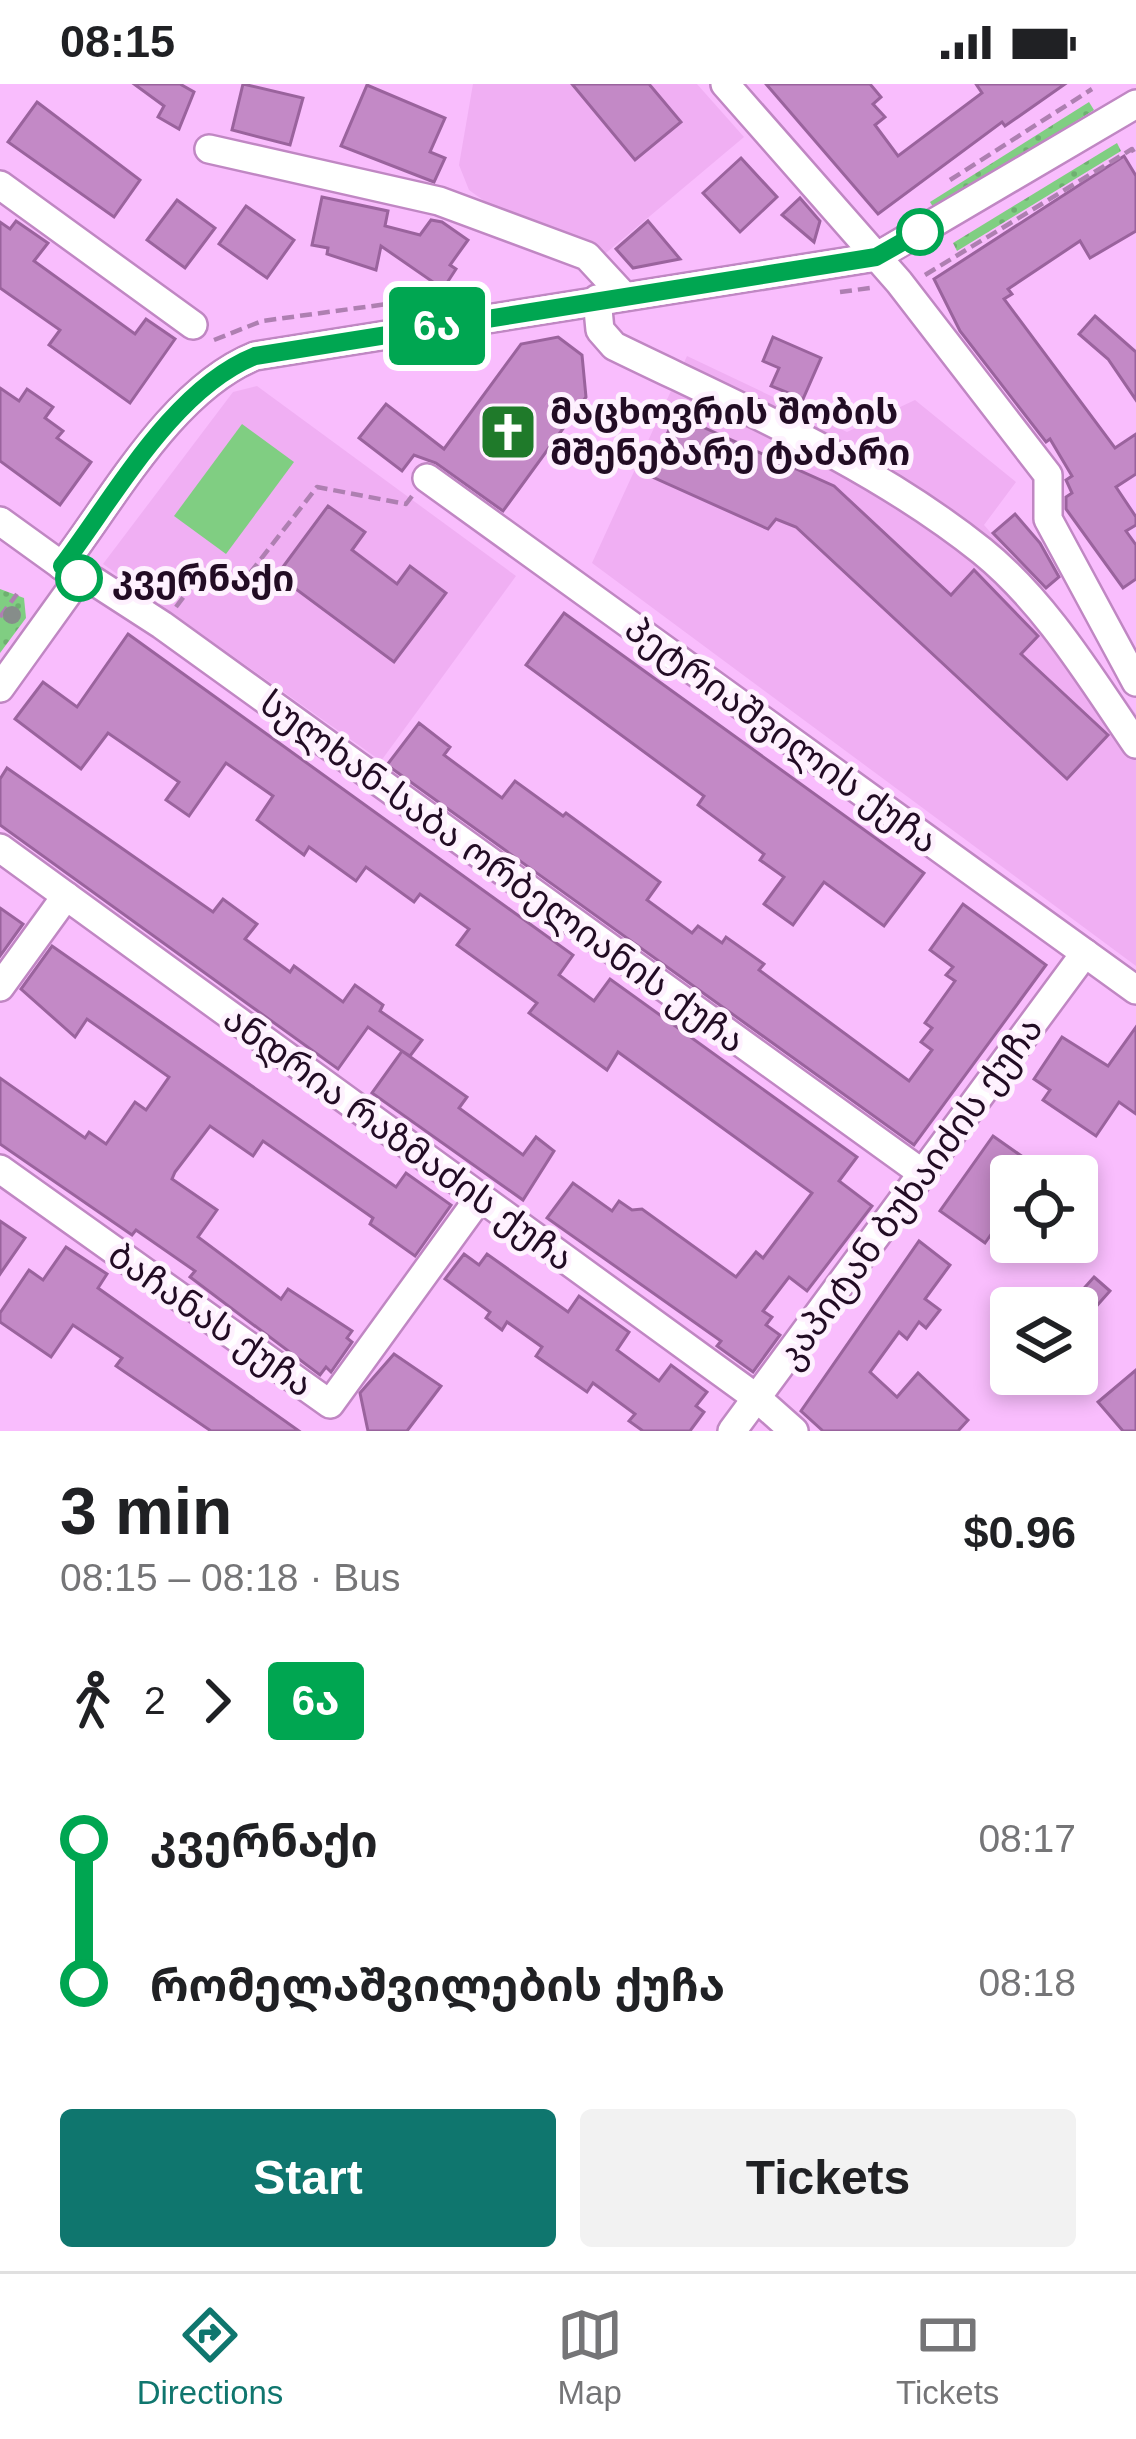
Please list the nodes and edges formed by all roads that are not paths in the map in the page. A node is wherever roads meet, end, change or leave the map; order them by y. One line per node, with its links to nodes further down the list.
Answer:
1 (725, 84): 6 (street)
2 (1125, 84): 3 (street)
3 (1136, 103): 6 (street)
4 (209, 149): 7 (street)
5 (0, 184): 8 (street)
6 (876, 257): 7 (street); 12 (street)
7 (610, 298): 11 (street); 14 (street)
8 (193, 325)
9 (427, 478): 17 (street, პეტრიაშვილის ქუჩა)
10 (0, 522): 11 (street, სულხან-საბა ორბელიანის ქუჩა)
11 (71, 572): 13 (street); 21 (street, სულხან-საბა ორბელიანის ქუჩა)
12 (1136, 682)
13 (0, 688)
14 (1136, 744)
15 (0, 848): 16 (street, ანდრია რაზმაძის ქუჩა)
16 (66, 896): 18 (street); 22 (street, ანდრია რაზმაძის ქუჩა)
17 (1085, 953): 19 (street, პეტრიაშვილის ქუჩა); 21 (street, კაპიტან ბუხაიძის ქუჩა)
18 (0, 987)
19 (1136, 990)
20 (0, 1169): 22 (street, ბაჩანას ქუჩა)
21 (922, 1173): 23 (street, კაპიტან ბუხაიძის ქუჩა)
22 (480, 1197): 23 (street, ანდრია რაზმაძის ქუჩა)
23 (758, 1399): 24 (street, კაპიტან ბუხაიძის ქუჩა); 25 (street, ანდრია რაზმაძის ქუჩა)
24 (732, 1431)
25 (794, 1431)

